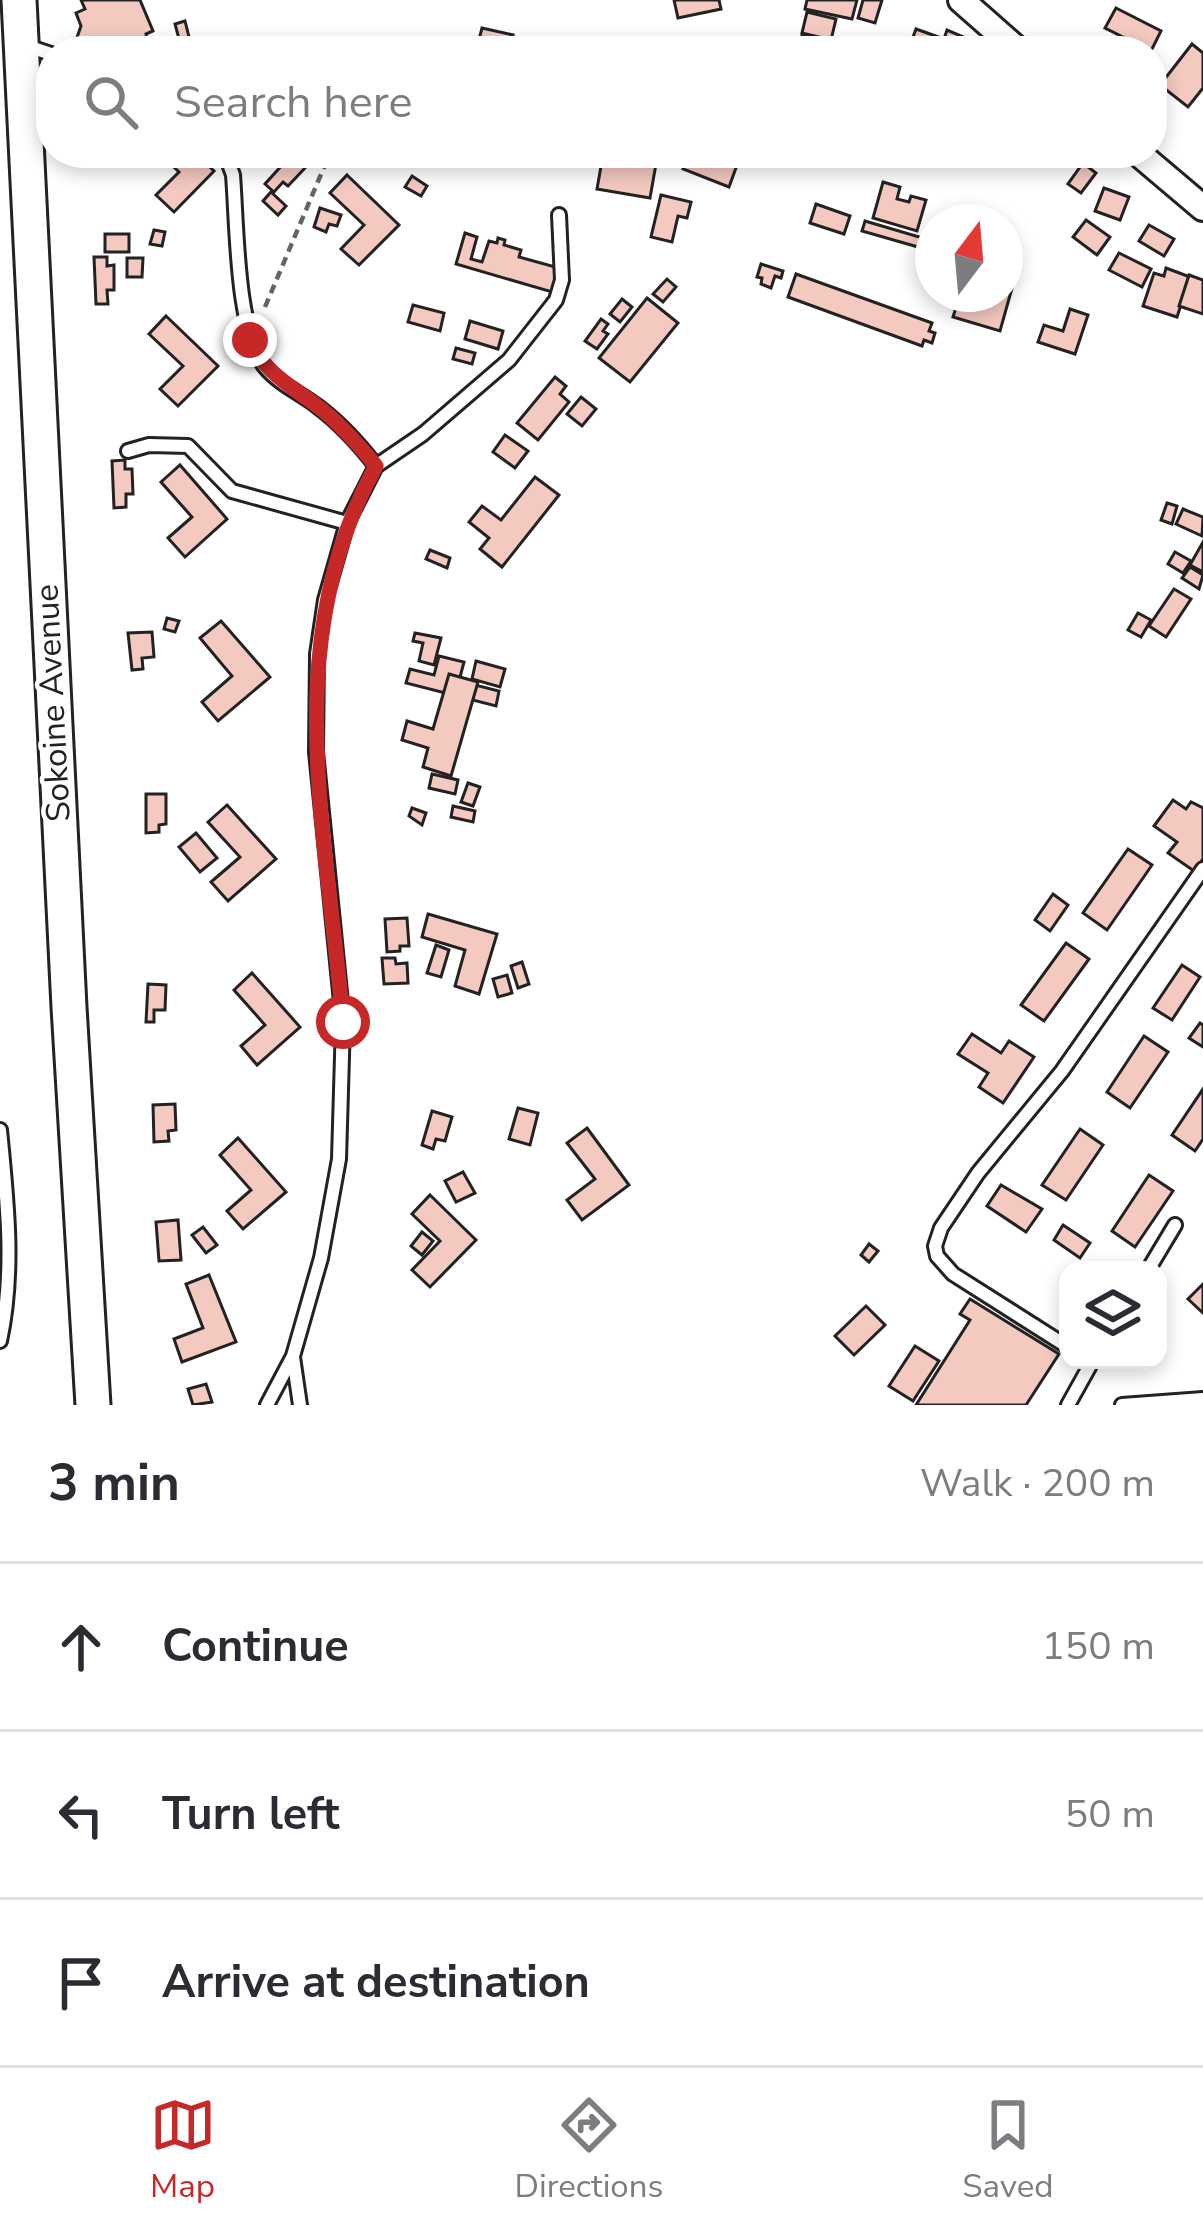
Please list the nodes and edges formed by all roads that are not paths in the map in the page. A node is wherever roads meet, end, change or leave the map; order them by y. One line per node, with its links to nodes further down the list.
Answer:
1 (961, 0): 3 (street)
2 (22, 30): 20 (street, Sokoine Avenue)
3 (1002, 36)
4 (230, 168): 9 (lane)
5 (1156, 168): 6 (street)
6 (1203, 208)
7 (559, 215): 9 (lane)
8 (128, 451): 10 (lane)
9 (376, 466): 10 (lane)
10 (347, 524): 17 (lane)
11 (1203, 869): 16 (lane)
12 (0, 1130): 15 (lane)
13 (1175, 1225): 14 (lane)
14 (1153, 1261)
15 (0, 1341)
16 (1059, 1341)
17 (292, 1356): 21 (lane); 22 (lane)
18 (1086, 1369): 23 (lane)
19 (1203, 1399): 24 (lane)
20 (93, 1405)
21 (267, 1405)
22 (300, 1405)
23 (1068, 1405)
24 (1122, 1405)

